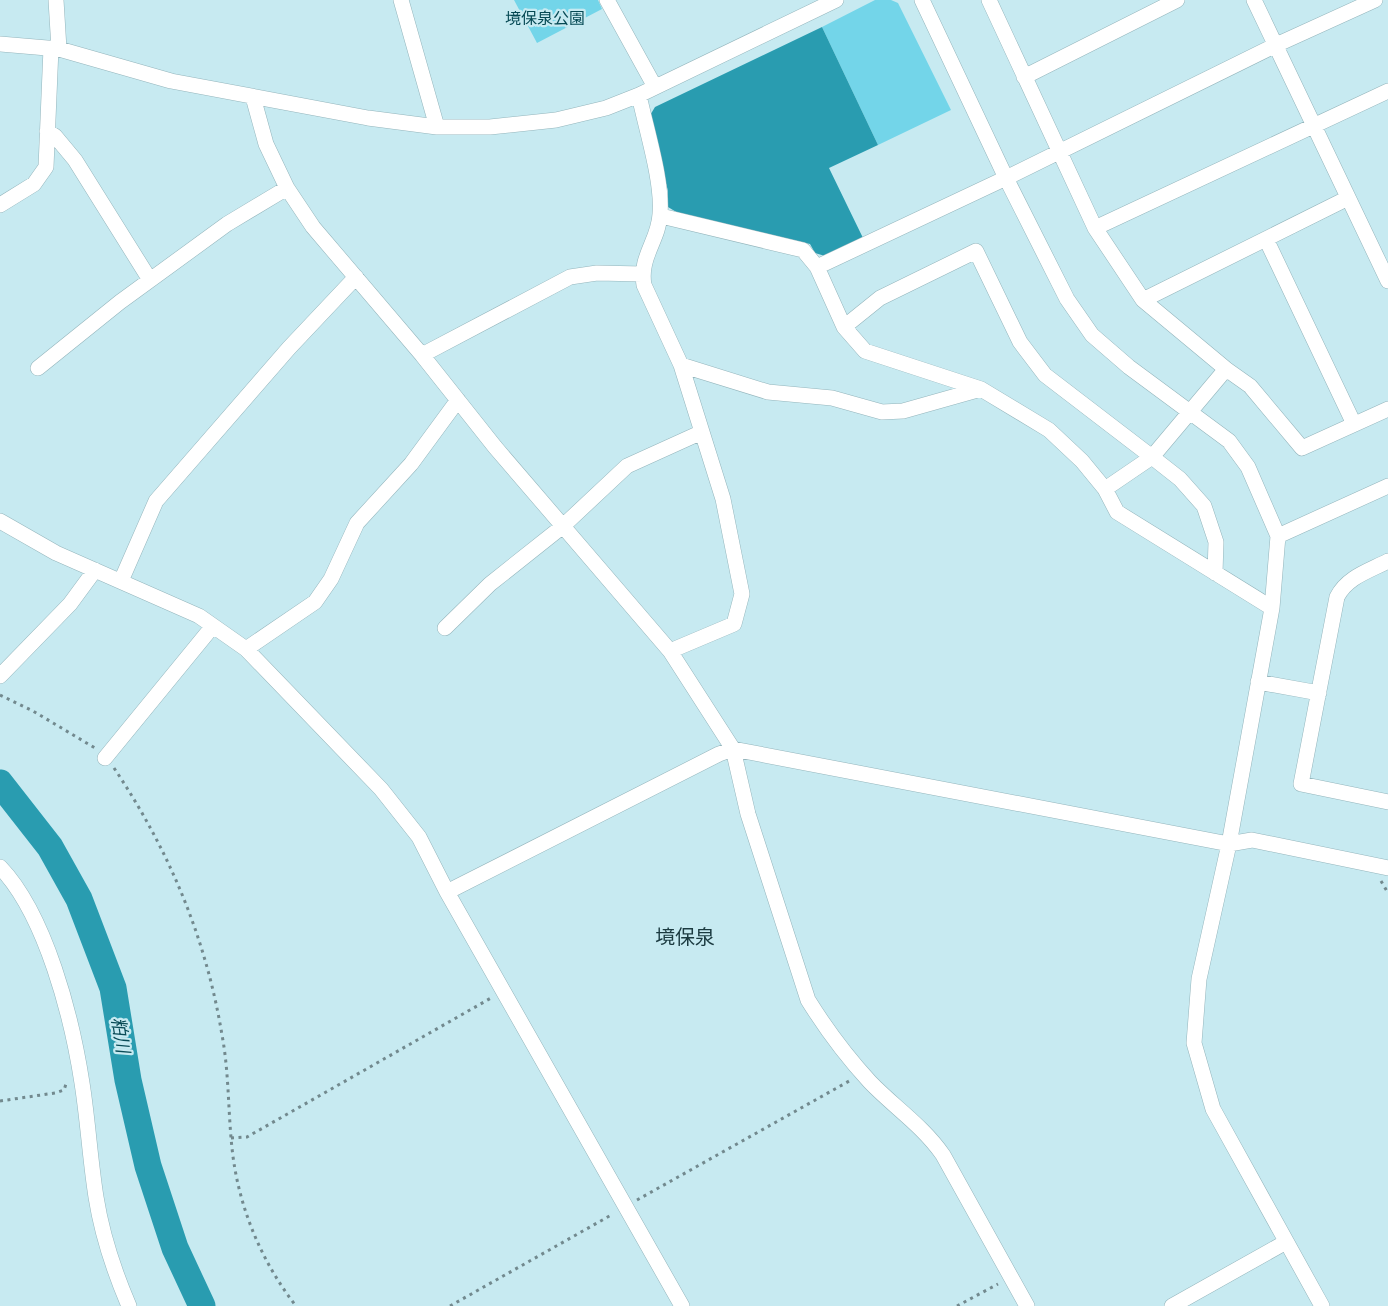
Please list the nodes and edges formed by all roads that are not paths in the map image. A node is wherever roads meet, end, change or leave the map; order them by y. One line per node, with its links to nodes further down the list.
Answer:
1 (56, 0): 12 (street)
2 (400, 0): 19 (street)
3 (836, 0): 14 (street)
4 (922, 0): 22 (street)
5 (989, 0): 13 (street)
6 (1177, 0): 13 (street)
7 (1254, 0): 11 (street)
8 (1375, 0): 11 (street)
9 (610, 1): 14 (street)
10 (0, 44): 12 (street)
11 (1275, 45): 18 (street); 21 (street)
12 (55, 48): 17 (street); 20 (street)
13 (1024, 77): 21 (street)
14 (654, 87): 16 (street)
15 (1388, 91): 18 (street)
16 (639, 95): 19 (street); 26 (street)
17 (253, 97): 19 (street); 23 (street)
18 (1314, 125): 24 (street); 27 (street)
19 (437, 127)
20 (47, 131): 25 (street); 32 (street)
21 (1060, 151): 22 (street); 27 (street)
22 (1006, 178): 29 (street); 43 (street)
23 (287, 188): 31 (street); 32 (street)
24 (1348, 198): 28 (street); 33 (street)
25 (0, 205)
26 (661, 216): 29 (street); 30 (street)
27 (1095, 228): 34 (street)
28 (1266, 239): 34 (street); 44 (street)
29 (817, 267): 35 (street)
30 (642, 274): 36 (street); 37 (street)
31 (356, 277): 36 (street); 55 (street)
32 (150, 280): 38 (street)
33 (1388, 281)
34 (1143, 300): 39 (street)
35 (844, 327): 40 (street); 46 (street)
36 (422, 355): 41 (street)
37 (681, 365): 40 (street); 45 (street)
38 (38, 368)
39 (1226, 369): 43 (street); 44 (street)
40 (981, 389): 48 (street)
41 (458, 400): 50 (street); 59 (street)
42 (1388, 409): 44 (street)
43 (1190, 412): 46 (street); 51 (street)
44 (1354, 424)
45 (702, 432): 50 (street); 60 (street)
46 (1152, 457): 48 (street); 54 (street)
47 (1388, 486): 51 (street)
48 (1105, 489): 54 (street)
49 (0, 521): 53 (street)
50 (563, 526): 58 (street); 60 (street)
51 (1278, 536): 56 (street)
52 (1388, 561): 63 (street)
53 (95, 570): 55 (street); 61 (street)
54 (1215, 573): 56 (street)
55 (121, 581): 57 (street)
56 (1272, 608): 62 (street)
57 (213, 626): 59 (street); 65 (street)
58 (445, 628)
59 (246, 649): 70 (street)
60 (670, 651): 64 (street)
61 (0, 676)
62 (1258, 682): 63 (street); 67 (street)
63 (1319, 693): 66 (street)
64 (733, 749): 67 (street); 70 (street); 74 (street)
65 (105, 758)
66 (1387, 798)
67 (1229, 844): 69 (street); 71 (street)
68 (0, 867): 72 (street)
69 (1388, 868)
70 (447, 892): 73 (street)
71 (1286, 1242): 75 (street); 76 (street)
72 (129, 1306)
73 (682, 1306)
74 (1026, 1306)
75 (1172, 1306)
76 (1322, 1306)

